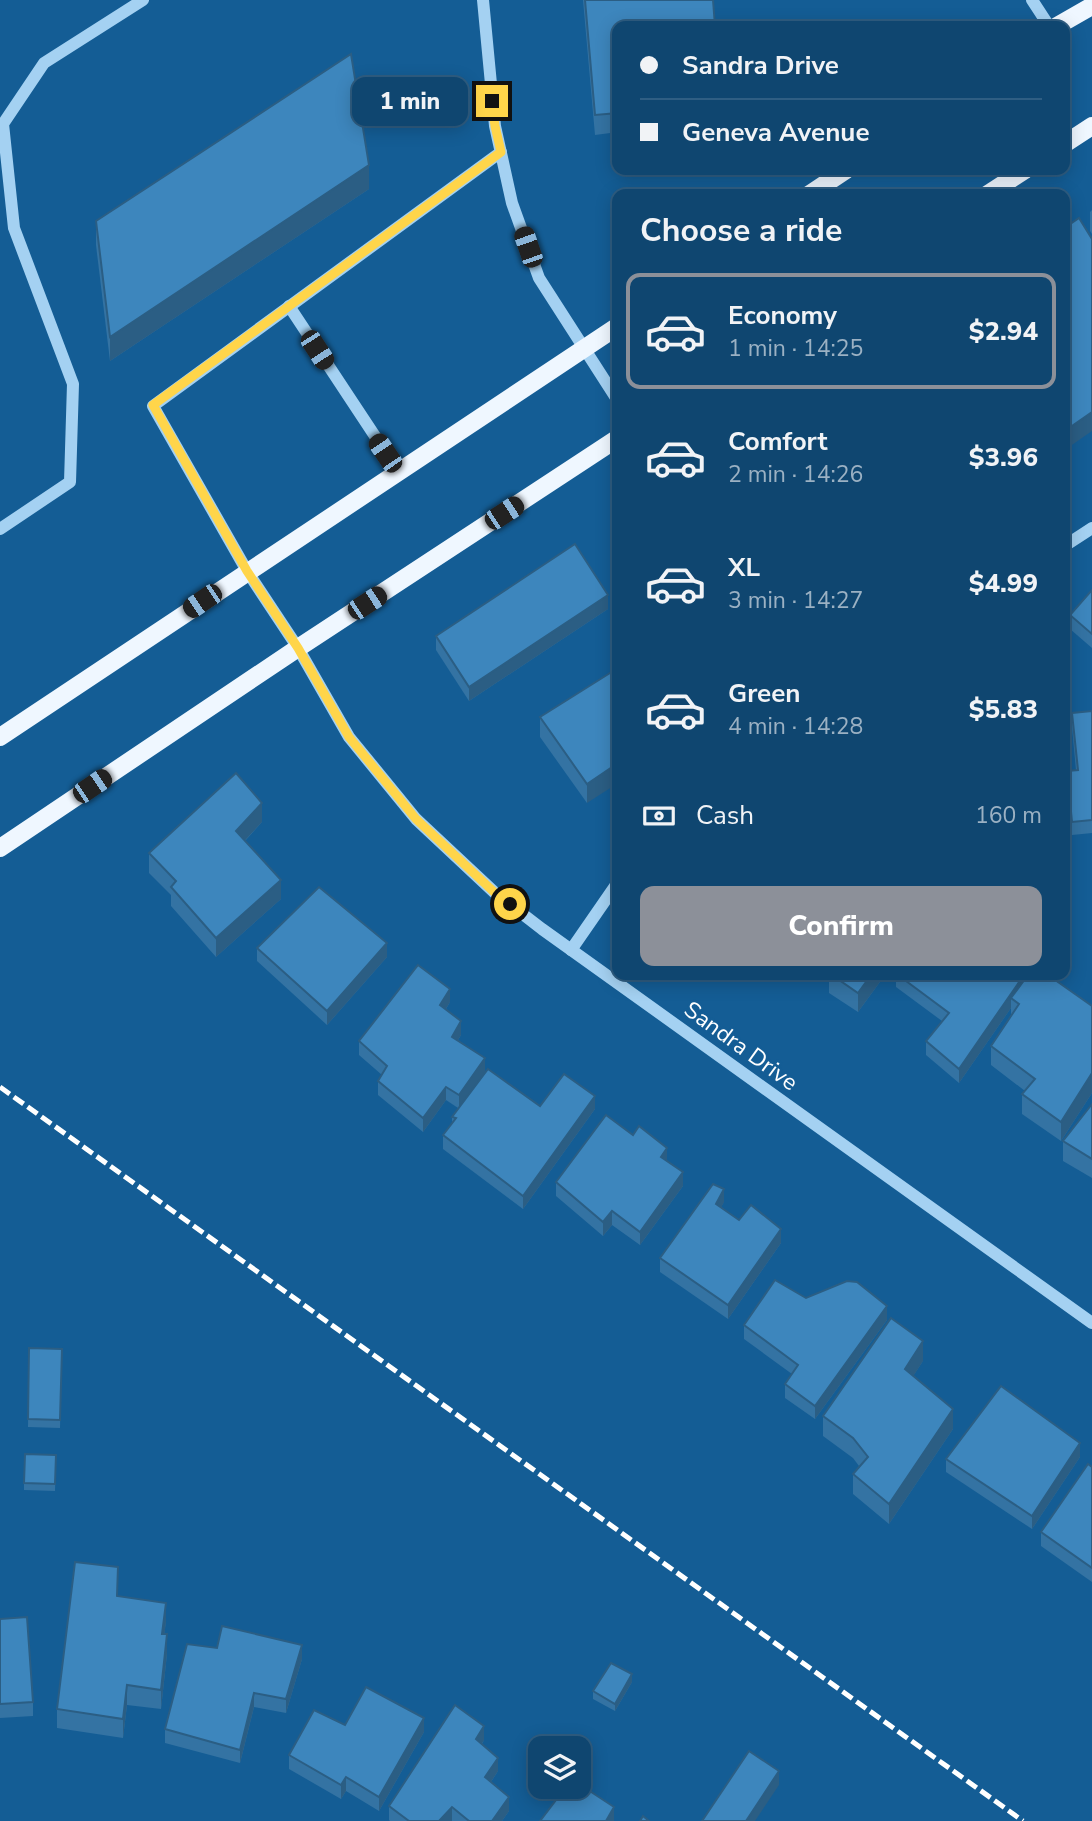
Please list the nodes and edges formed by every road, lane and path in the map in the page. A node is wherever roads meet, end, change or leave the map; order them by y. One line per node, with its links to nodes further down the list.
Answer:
1 (143, 0): 21 (street)
2 (483, 0): 9 (street)
3 (1032, 0): 5 (street)
4 (1092, 6): 6 (main road)
5 (1046, 21)
6 (1066, 21)
7 (1092, 126): 8 (main road)
8 (1070, 140)
9 (501, 152): 14 (street); 16 (street)
10 (838, 175): 12 (main road)
11 (1017, 175): 13 (main road)
12 (818, 189)
13 (996, 189)
14 (289, 306): 19 (street); 23 (street, Sandra Drive)
15 (612, 330): 16 (main road)
16 (584, 349): 17 (street); 19 (main road)
17 (612, 392)
18 (612, 442): 24 (main road)
19 (398, 471): 23 (main road)
20 (1092, 528): 22 (street)
21 (0, 529)
22 (1070, 542)
23 (247, 571): 24 (street, Sandra Drive); 25 (main road)
24 (298, 648): 26 (main road); 28 (street, Sandra Drive)
25 (0, 737)
26 (0, 848)
27 (612, 891): 28 (street)
28 (572, 950): 29 (street, Sandra Drive)
29 (612, 979)
30 (614, 980): 31 (street, Sandra Drive)
31 (1092, 1323)

